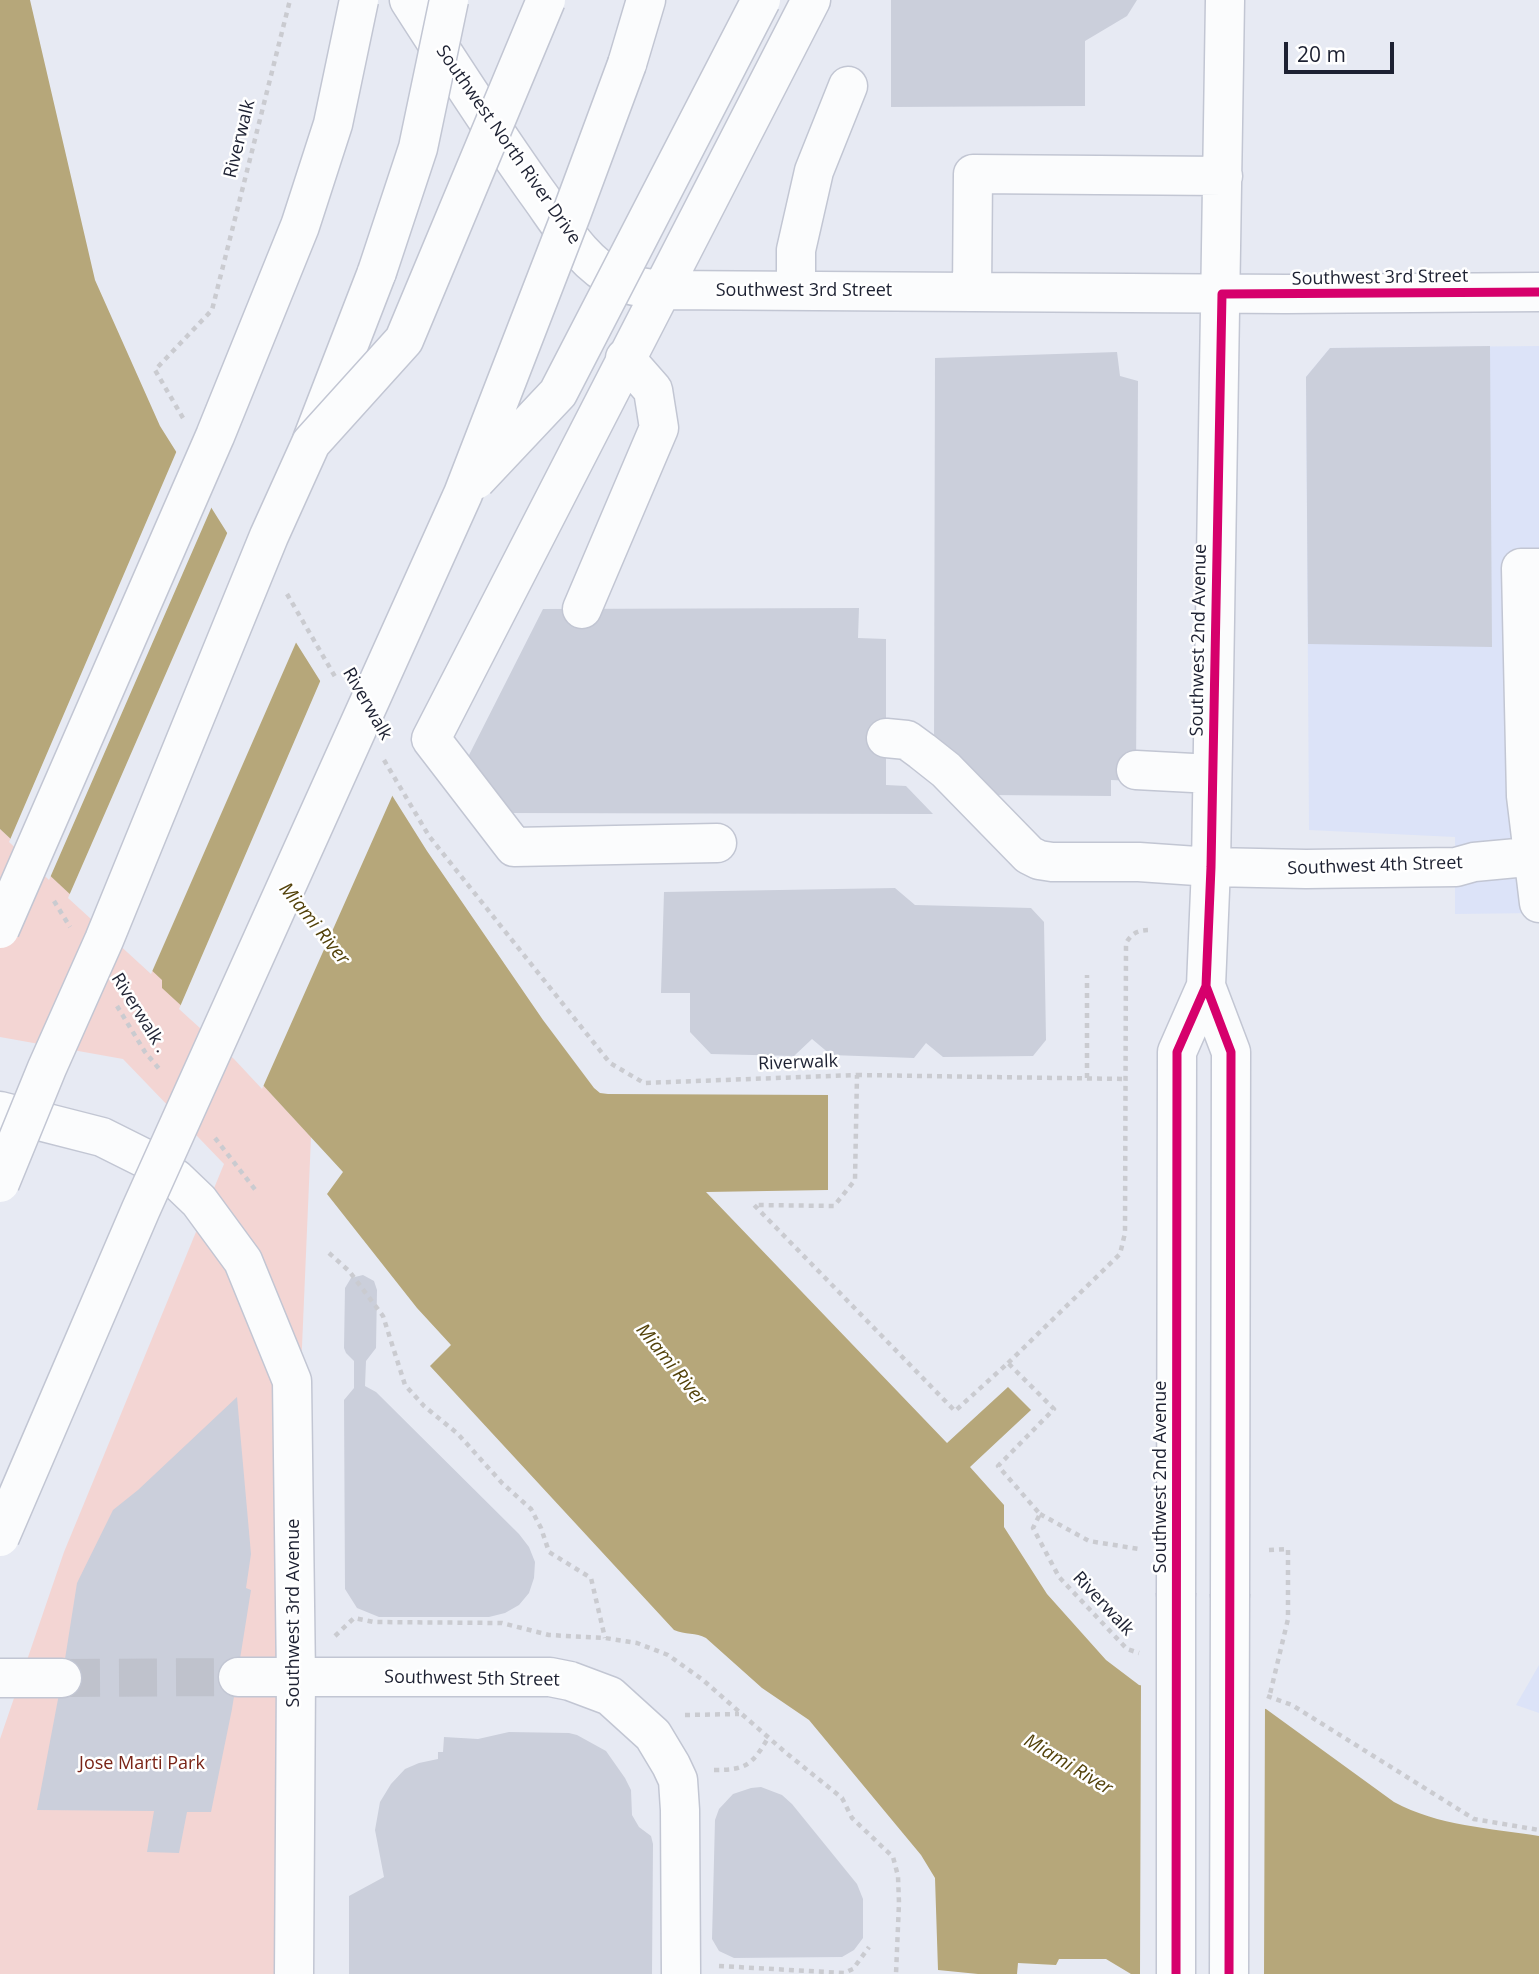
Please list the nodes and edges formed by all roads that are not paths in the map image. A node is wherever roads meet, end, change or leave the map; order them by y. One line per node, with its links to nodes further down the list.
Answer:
1 (359, 0): 29 (main road, bridge)
2 (409, 0): 11 (main road, Southwest North River Drive)
3 (449, 0): 18 (main road, bridge)
4 (546, 0): 18 (main road, bridge)
5 (646, 0): 19 (main road, bridge)
6 (761, 0): 19 (main road, bridge)
7 (811, 0): 12 (main road)
8 (1226, 0): 10 (main road, Southwest 2nd Avenue)
9 (848, 86): 13 (main road)
10 (1223, 176): 14 (main road); 16 (main road, Southwest 2nd Avenue)
11 (617, 280): 12 (main road, Southwest 3rd Street)
12 (660, 290): 13 (main road, Southwest 3rd Street); 17 (main road)
13 (796, 291): 14 (main road, Southwest 3rd Street)
14 (972, 292): 16 (main road, Southwest 3rd Street)
15 (1539, 292): 16 (main road, Southwest 3rd Street)
16 (1222, 294): 24 (main road, Southwest 2nd Avenue)
17 (625, 358): 21 (main road); 25 (main road)
18 (311, 443): 32 (main road, bridge)
19 (463, 494): 33 (main road, bridge)
20 (1539, 568): 26 (main road)
21 (582, 609)
22 (886, 738): 27 (main road, Southwest 4th Street)
23 (1136, 770): 24 (main road)
24 (1212, 774): 27 (main road, Southwest 2nd Avenue)
25 (717, 843)
26 (1536, 856): 27 (main road, Southwest 4th Street); 28 (main road)
27 (1211, 867): 30 (main road, Southwest 2nd Avenue)
28 (1539, 903)
29 (0, 929)
30 (1206, 986): 40 (main road, Southwest 2nd Avenue, bridge); 41 (main road, Southwest 2nd Avenue, bridge)
31 (0, 1111): 37 (main road, Southwest 3rd Avenue)
32 (0, 1183)
33 (0, 1536)
34 (238, 1677): 37 (main road, Southwest 5th Street)
35 (0, 1678): 36 (main road)
36 (62, 1678)
37 (296, 1678): 38 (main road, Southwest 5th Street); 39 (main road, Southwest 3rd Avenue)
38 (694, 1970)
39 (294, 1974)
40 (1176, 1974)
41 (1229, 1974)

